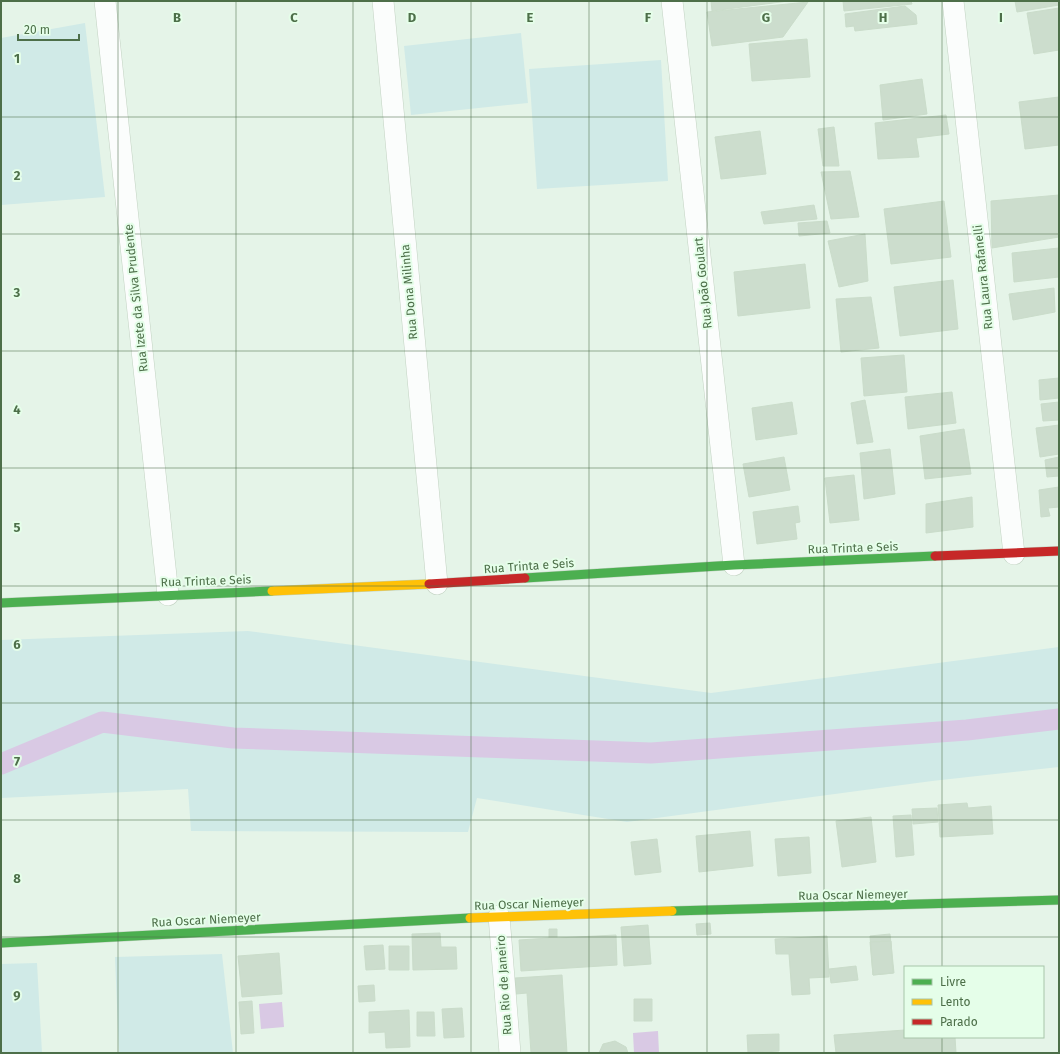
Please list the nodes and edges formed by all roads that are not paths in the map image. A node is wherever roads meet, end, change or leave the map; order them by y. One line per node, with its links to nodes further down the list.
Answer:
1 (105, 1): 9 (street, Rua Izete da Silva Prudente)
2 (383, 1): 8 (street, Rua Dona Milinha)
3 (672, 1): 7 (street, Rua João Goulart)
4 (953, 1): 6 (street, Rua Laura Rafanelli)
5 (1059, 551): 6 (street, Rua Trinta e Seis)
6 (1014, 554): 7 (street, Rua Trinta e Seis)
7 (734, 565): 8 (street, Rua Trinta e Seis)
8 (436, 584): 9 (street, Rua Trinta e Seis)
9 (168, 595): 10 (street, Rua Trinta e Seis)
10 (1, 603)
11 (1059, 900): 12 (street, Rua Oscar Niemeyer)
12 (500, 916): 13 (street, Rua Oscar Niemeyer); 14 (street, Rua Rio de Janeiro)
13 (1, 943)
14 (510, 1053)

